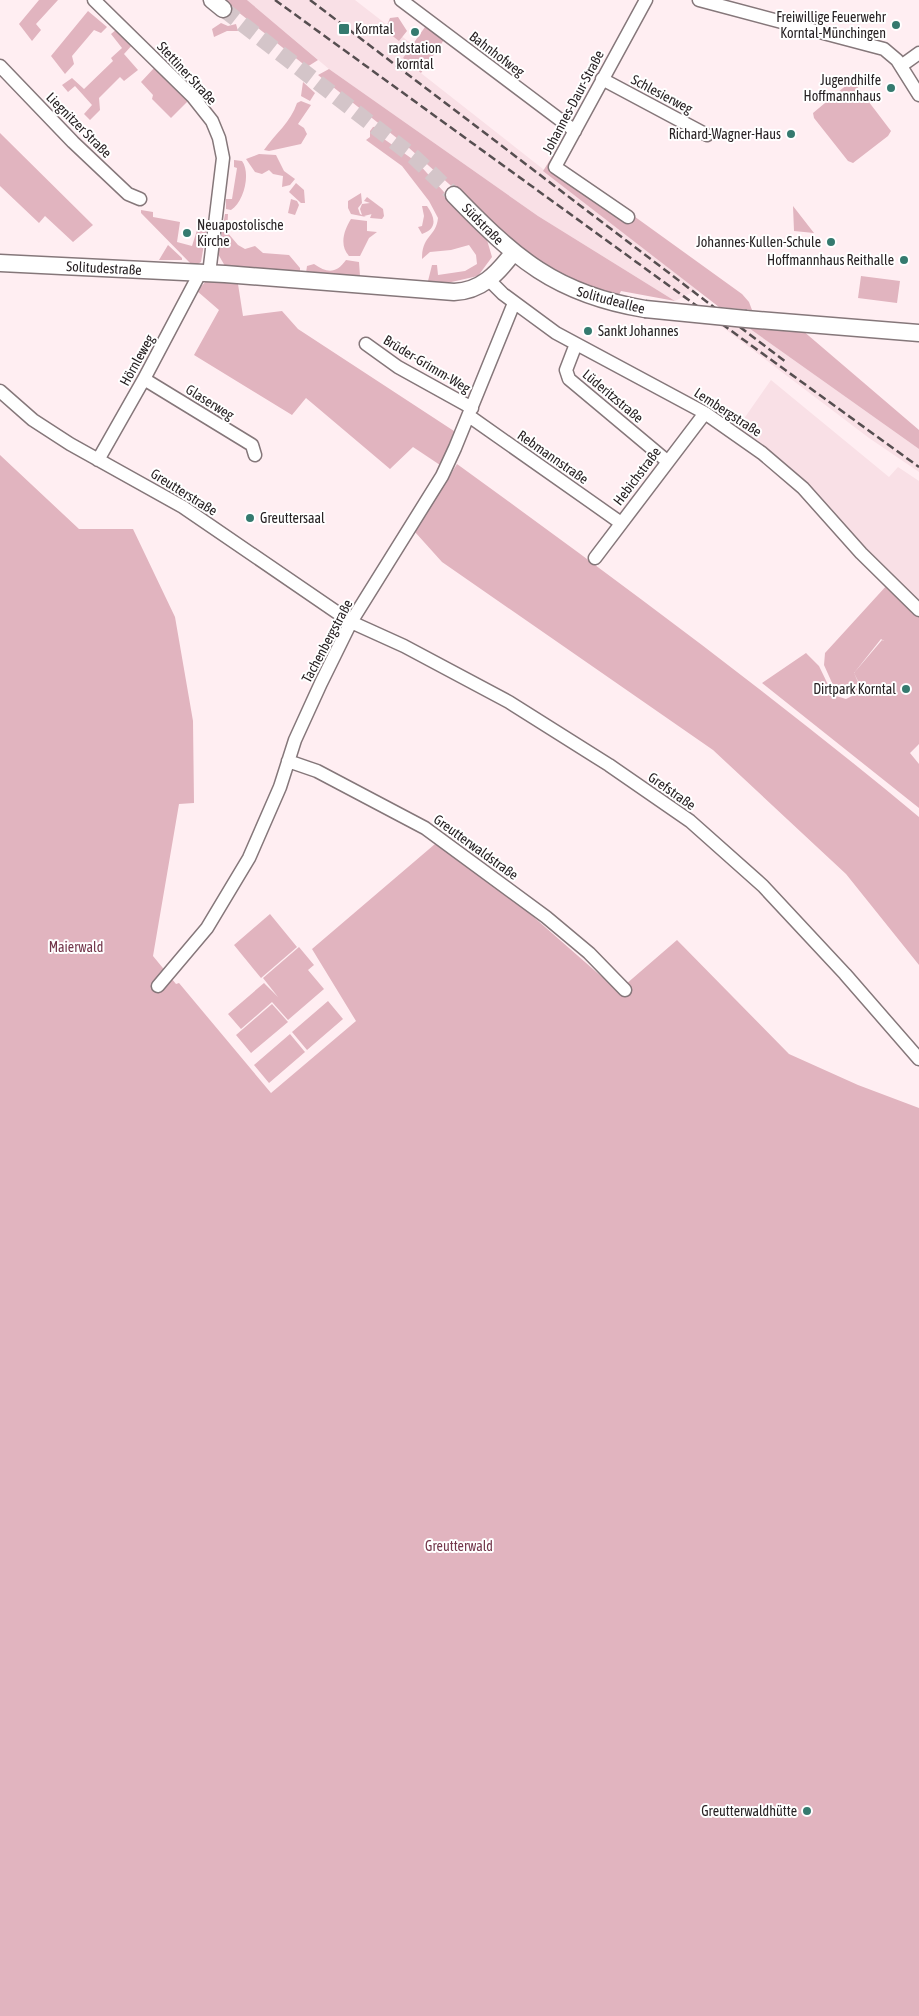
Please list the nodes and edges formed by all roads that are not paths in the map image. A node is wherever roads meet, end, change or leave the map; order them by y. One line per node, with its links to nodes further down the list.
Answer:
1 (94, 0): 18 (street, Stettiner Straße)
2 (401, 0): 11 (street, Bahnhofweg)
3 (646, 0): 9 (street, Johannes-Daur-Straße)
4 (699, 0): 7 (street)
5 (919, 53): 7 (street)
6 (0, 66): 14 (street, Liegnitzer Straße)
7 (901, 66): 8 (street)
8 (914, 76): 10 (street)
9 (602, 79): 11 (street, Johannes-Daur-Straße); 12 (street, Schlesierweg)
10 (919, 95)
11 (575, 131): 15 (street, Johannes-Daur-Straße)
12 (707, 135)
13 (454, 195): 16 (main road, Südstraße)
14 (140, 199)
15 (628, 217)
16 (513, 253): 19 (main road); 21 (main road, Solitudeallee, bridge)
17 (0, 262): 18 (main road, Solitudestraße)
18 (204, 273): 19 (main road); 24 (street, Hörnleweg)
19 (489, 280): 20 (street, Lembergstraße)
20 (514, 303): 23 (street, Lembergstraße); 26 (street, Tachenbergstraße)
21 (919, 333)
22 (366, 344): 26 (street, Brüder-Grimm-Weg)
23 (576, 344): 27 (street, Lembergstraße); 30 (street, Lüderitzstraße)
24 (144, 379): 28 (street, Glaserweg); 29 (street, Hörnleweg)
25 (0, 391): 29 (street, Greutterstraße)
26 (470, 412): 31 (street, Rebmannstraße); 34 (street, Tachenbergstraße)
27 (705, 413): 30 (street, Hebichstraße); 33 (street, Lembergstraße)
28 (255, 455)
29 (98, 460): 34 (street, Greutterstraße)
30 (667, 461): 31 (street, Hebichstraße)
31 (621, 522): 32 (street, Hebichstraße)
32 (595, 558)
33 (919, 610)
34 (351, 622): 35 (street, Tachenbergstraße); 38 (street, Grefstraße)
35 (288, 761): 36 (street, Tachenbergstraße); 37 (street, Greutterwaldstraße)
36 (158, 986)
37 (625, 990)
38 (919, 1059)

